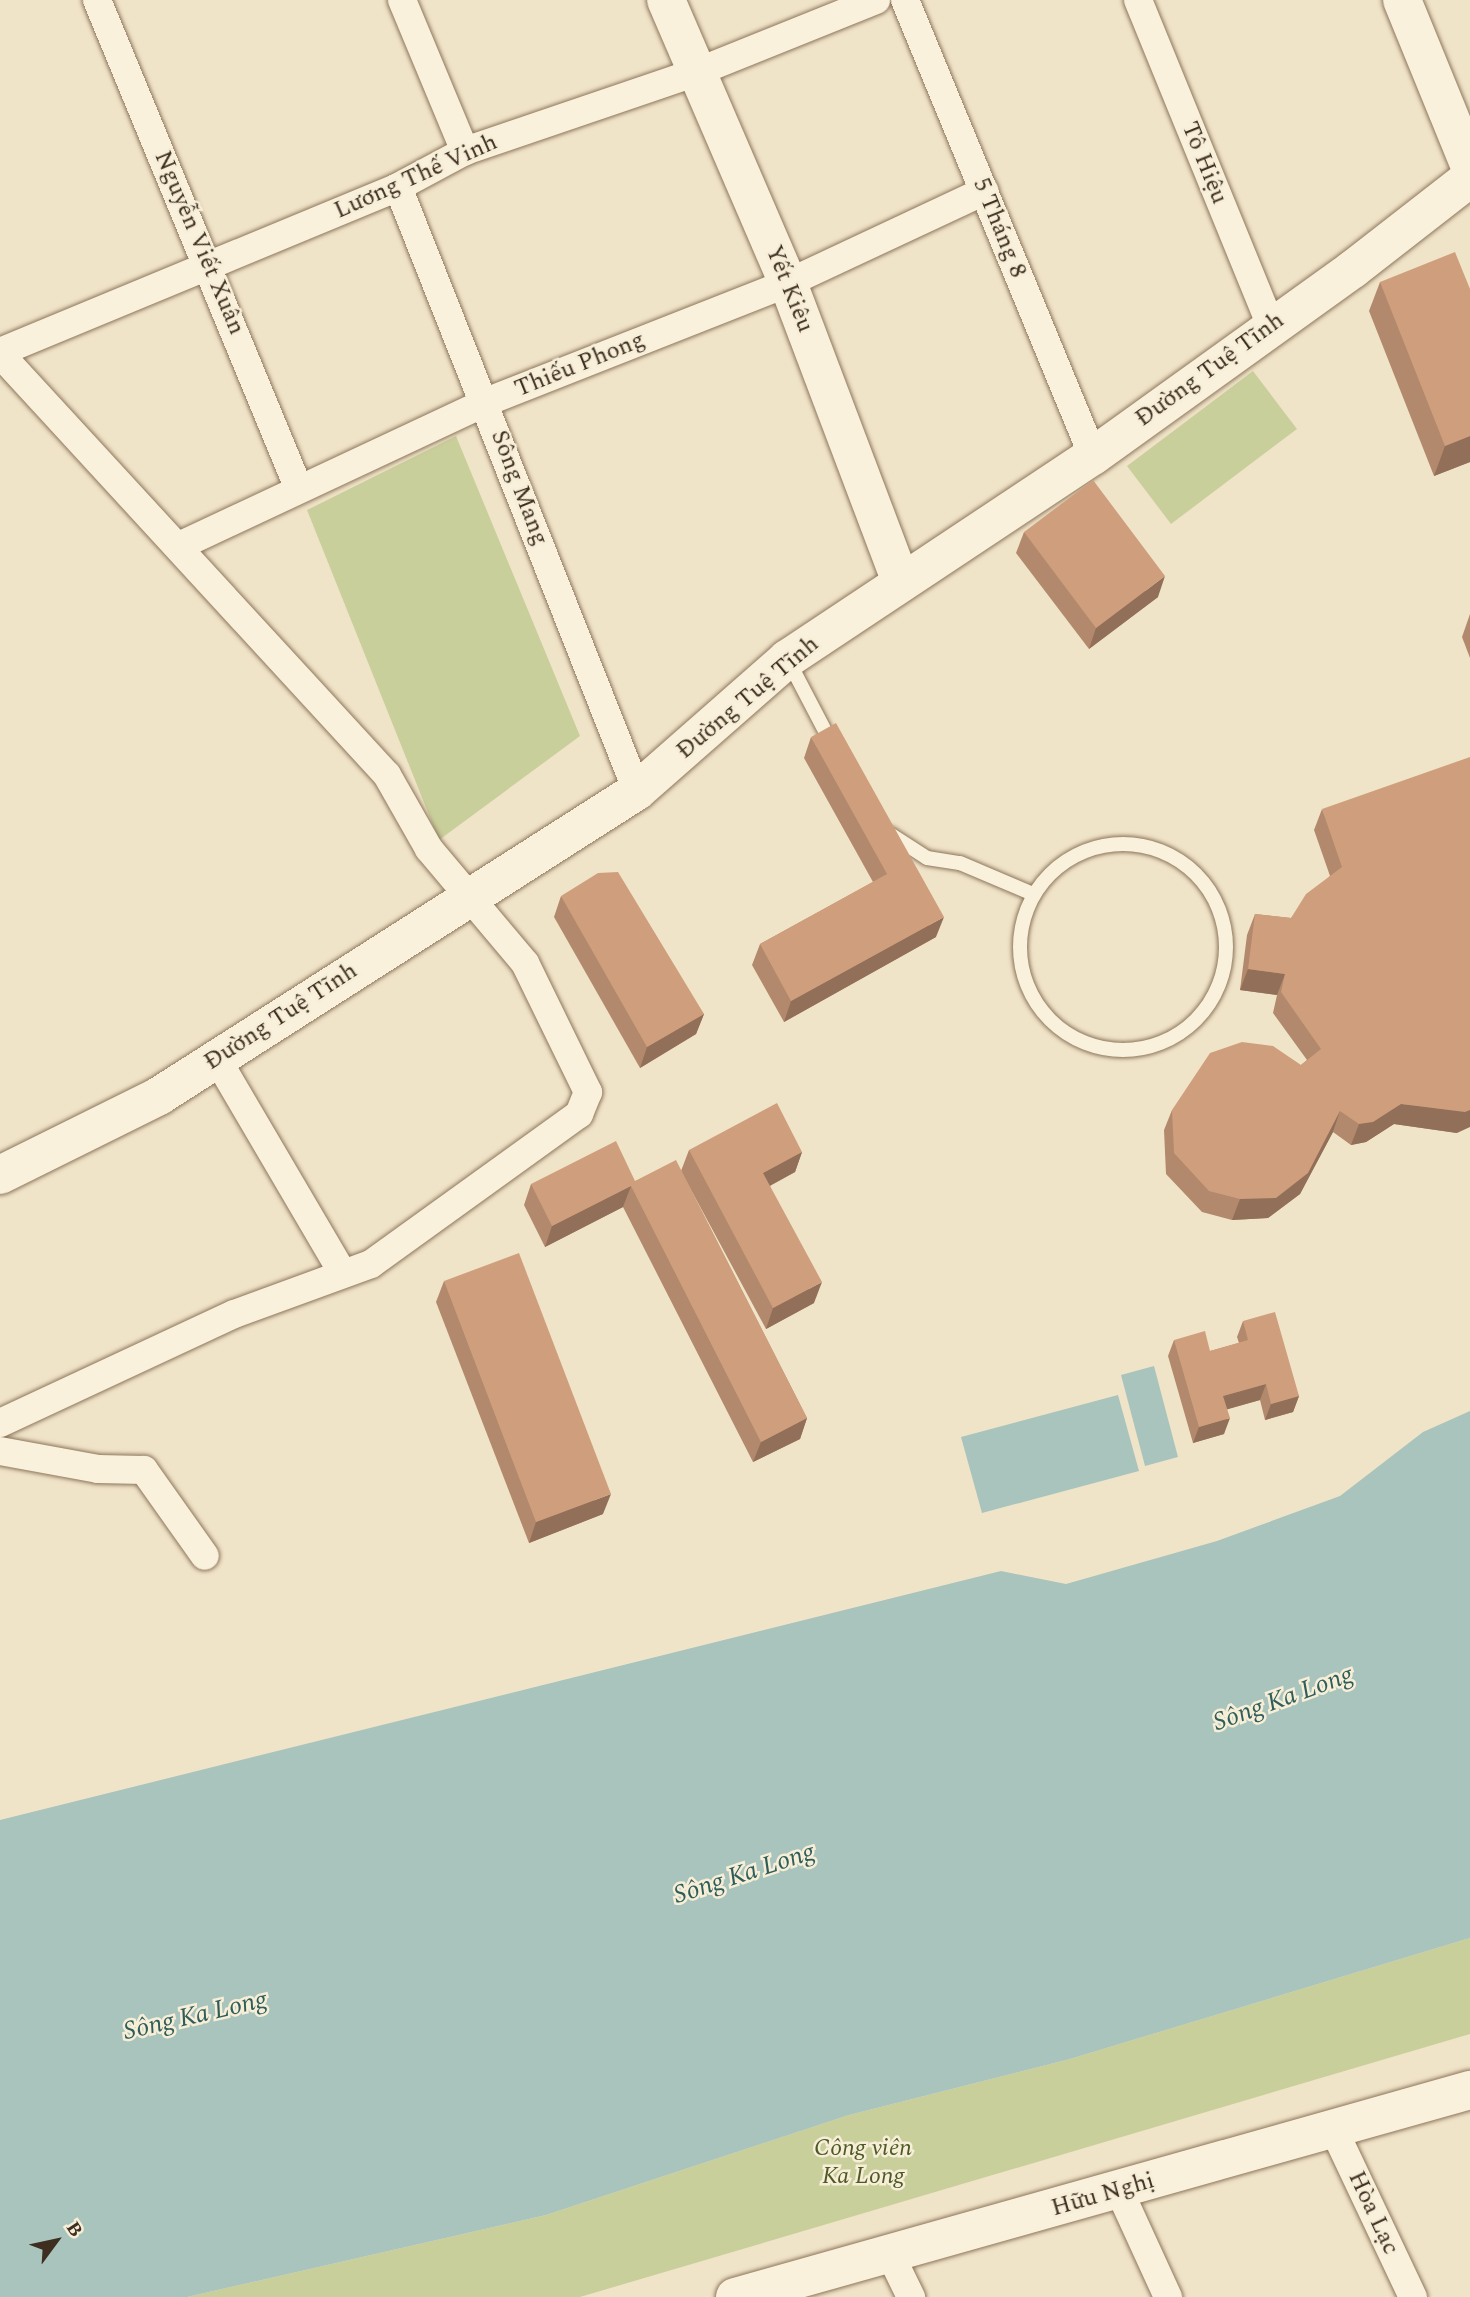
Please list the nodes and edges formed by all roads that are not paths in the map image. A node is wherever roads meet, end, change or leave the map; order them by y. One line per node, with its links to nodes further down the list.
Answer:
1 (97, 0): 14 (street, Nguyễn Viết Xuân)
2 (402, 0): 9 (street)
3 (666, 0): 8 (street, Yết Kiêu)
4 (876, 0): 8 (street, Lương Thế Vinh)
5 (905, 0): 13 (street, 5 Tháng 8)
6 (1138, 0): 16 (street, Tô Hiệu)
7 (1402, 0): 10 (street)
8 (697, 72): 9 (street, Lương Thế Vinh); 15 (street, Yết Kiêu)
9 (465, 151): 12 (street, Lương Thế Vinh)
10 (1470, 167)
11 (1470, 178): 16 (street, Đường Tuệ Tĩnh)
12 (398, 187): 14 (street, Lương Thế Vinh); 18 (street, Sông Mang)
13 (984, 191): 15 (street, Thiếu Phong); 19 (street, 5 Tháng 8)
14 (210, 265): 17 (street, Lương Thế Vinh); 20 (street, Nguyễn Viết Xuân)
15 (788, 283): 18 (street, Thiếu Phong); 22 (street, Yết Kiêu)
16 (1271, 326): 19 (street, Đường Tuệ Tĩnh)
17 (0, 353): 21 (street)
18 (486, 402): 20 (street, Thiếu Phong); 25 (street, Sông Mang)
19 (1093, 456): 22 (street, Đường Tuệ Tĩnh)
20 (298, 487): 21 (street, Thiếu Phong)
21 (179, 545): 28 (street)
22 (901, 582): 23 (street, Đường Tuệ Tĩnh)
23 (787, 659): 24 (lane); 25 (street, Đường Tuệ Tĩnh)
24 (837, 754)
25 (638, 791): 28 (street, Đường Tuệ Tĩnh)
26 (879, 822): 27 (lane)
27 (1033, 894): 27 (lane)
28 (467, 899): 29 (street, Đường Tuệ Tĩnh); 31 (street)
29 (217, 1059): 30 (street, Đường Tuệ Tĩnh); 31 (street)
30 (0, 1175)
31 (343, 1274): 32 (street)
32 (0, 1423)
33 (0, 1451): 34 (street)
34 (205, 1556)
35 (1470, 2090): 36 (street, Hữu Nghị)
36 (1333, 2128): 37 (street, Hữu Nghị); 42 (street, Hòa Lạc)
37 (1119, 2190): 38 (street, Hữu Nghị); 41 (street)
38 (891, 2256): 39 (street, Hữu Nghị); 40 (street)
39 (735, 2297)
40 (911, 2297)
41 (1168, 2297)
42 (1413, 2297)

